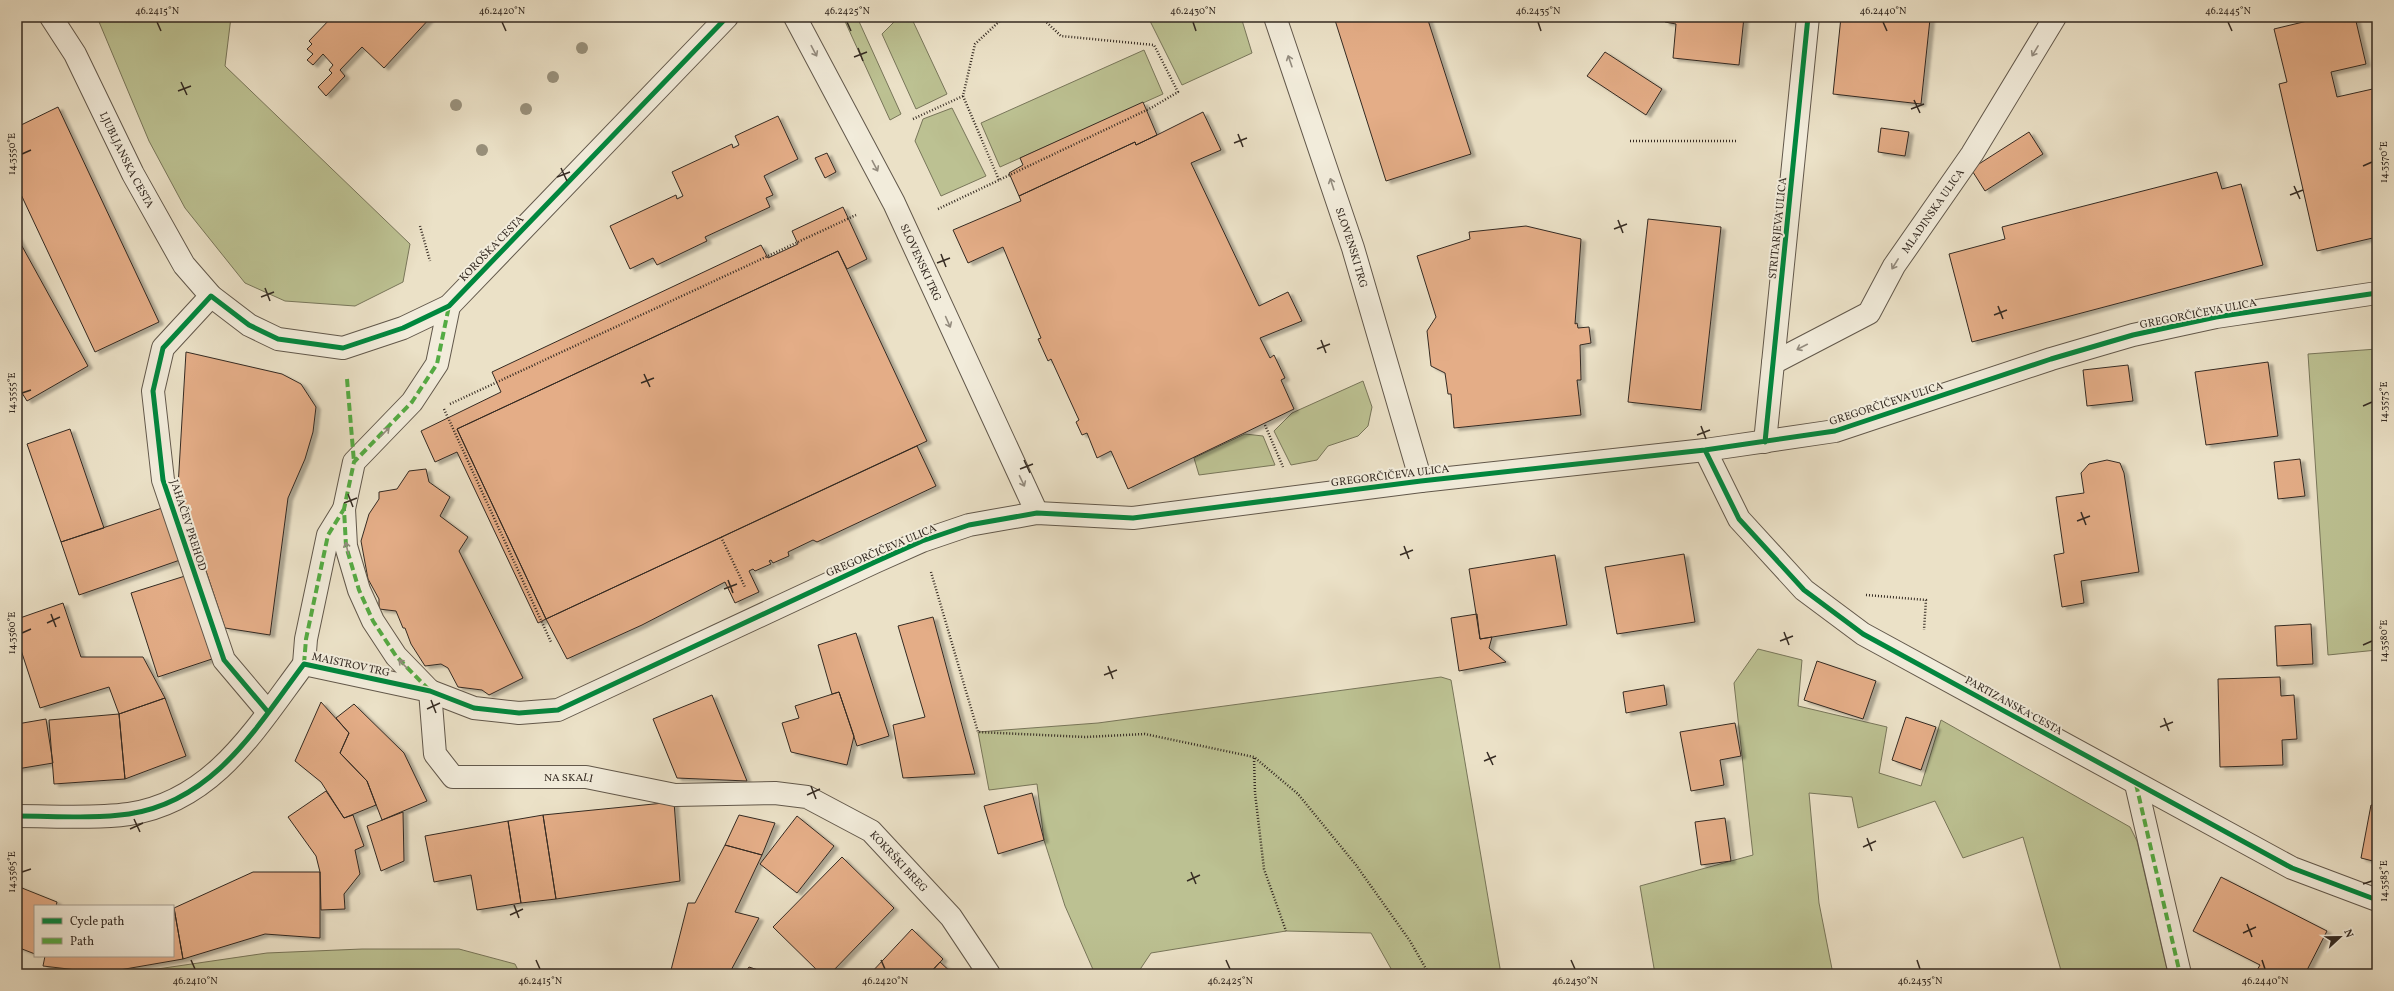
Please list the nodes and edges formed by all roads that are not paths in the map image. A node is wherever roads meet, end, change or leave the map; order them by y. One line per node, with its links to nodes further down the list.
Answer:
1 (51, 17): 8 (street, LJUBLJANSKA CESTA)
2 (728, 17): 9 (street, KOROŠKA CESTA)
3 (795, 17): 15 (street, SLOVENSKI TRG, one-way to 15)
4 (1275, 17): 13 (street, SLOVENSKI TRG, one-way to 4)
5 (1808, 17): 10 (street, STRITARJEVA ULICA)
6 (2055, 17): 10 (street, MLADINSKA ULICA, one-way to 10)
7 (2377, 293): 11 (street, GREGORČIČEVA ULICA)
8 (211, 296): 9 (street, KOROŠKA CESTA); 18 (street, JAHAČEV PREHOD)
9 (449, 306): 14 (street, one-way to 9)
10 (1773, 363): 11 (street, STRITARJEVA ULICA)
11 (1765, 442): 12 (street, GREGORČIČEVA ULICA)
12 (1705, 450): 13 (street, GREGORČIČEVA ULICA); 19 (street, PARTIZANSKA CESTA)
13 (1421, 481): 15 (street, GREGORČIČEVA ULICA)
14 (344, 509): 16 (street, MAISTROV TRG); 17 (street, one-way to 14)
15 (1037, 513): 17 (street, GREGORČIČEVA ULICA)
16 (304, 664): 17 (street, MAISTROV TRG); 18 (street, MAISTROV TRG)
17 (430, 692): 20 (street, NA SKALI)
18 (268, 712): 21 (street, MAISTROV TRG)
19 (2136, 784): 22 (street, PARTIZANSKA CESTA); 24 (street)
20 (775, 793): 23 (street, KOKRŠKI BREG)
21 (17, 816)
22 (2377, 900)
23 (989, 974)
24 (2180, 974)

